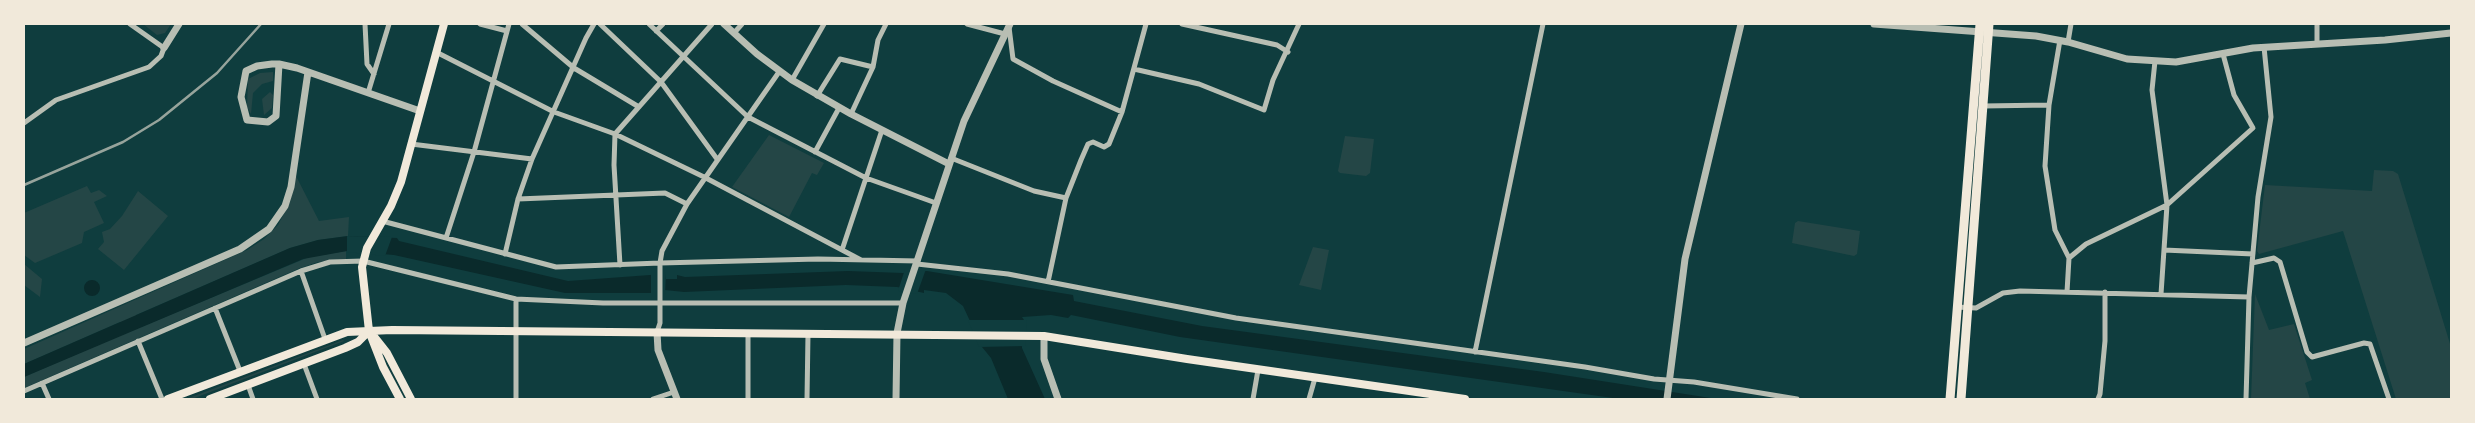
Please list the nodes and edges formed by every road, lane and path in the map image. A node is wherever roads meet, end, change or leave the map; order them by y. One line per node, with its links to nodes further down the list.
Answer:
1 (130, 24): 38 (street)
2 (179, 24): 38 (street)
3 (365, 24): 50 (street)
4 (389, 24): 50 (street)
5 (444, 24): 39 (main road)
6 (480, 24): 31 (street)
7 (509, 24): 31 (street)
8 (522, 24): 46 (street)
9 (594, 24): 46 (street)
10 (600, 24): 53 (street)
11 (649, 24): 30 (street)
12 (663, 24): 30 (street)
13 (712, 24): 42 (street)
14 (724, 24): 32 (street)
15 (742, 24): 32 (street)
16 (824, 24): 51 (street)
17 (886, 24): 45 (street)
18 (966, 24): 29 (street)
19 (1146, 24): 47 (street)
20 (1182, 24): 40 (street)
21 (1299, 24): 40 (street)
22 (1543, 24): 117 (street)
23 (1741, 24): 122 (street)
24 (1874, 24): 27 (street)
25 (2071, 24): 35 (street)
26 (2317, 24): 36 (street)
27 (1893, 25): 28 (street)
28 (1985, 28): 34 (street); 57 (main road); 104 (main road)
29 (1008, 29): 62 (street); 73 (street)
30 (656, 30): 42 (street)
31 (507, 31): 52 (street)
32 (734, 33): 49 (street)
33 (2451, 33): 36 (street)
34 (2060, 40): 35 (street); 56 (street)
35 (2068, 42): 43 (street)
36 (2317, 44): 37 (street)
37 (2264, 47): 41 (street); 87 (street)
38 (164, 48): 65 (street)
39 (436, 52): 52 (street); 60 (main road)
40 (1288, 52): 47 (street)
41 (2223, 54): 43 (street); 81 (street)
42 (684, 56): 53 (street); 64 (street)
43 (2154, 61): 81 (street)
44 (279, 64): 44 (street); 48 (street)
45 (873, 67): 55 (street); 63 (street)
46 (574, 68): 58 (street); 61 (street)
47 (1134, 69): 62 (street)
48 (308, 72): 54 (street); 116 (street)
49 (779, 72): 51 (street); 64 (street)
50 (374, 74): 54 (street)
51 (792, 80): 55 (street)
52 (493, 82): 61 (street); 69 (street)
53 (661, 82): 58 (street); 72 (street)
54 (368, 93): 60 (street)
55 (818, 96): 59 (street)
56 (2048, 105): 57 (street); 88 (street)
57 (1983, 106): 105 (main road)
58 (639, 107): 67 (street)
59 (839, 108): 63 (street); 70 (street)
60 (420, 111): 68 (main road)
61 (554, 112): 67 (street); 71 (street)
62 (1122, 112): 77 (street)
63 (850, 114): 66 (street)
64 (748, 117): 70 (street); 72 (street)
65 (24, 123)
66 (882, 130): 73 (street); 75 (street)
67 (615, 134): 74 (street); 76 (street)
68 (411, 144): 69 (street); 82 (main road)
69 (474, 152): 71 (street); 83 (street)
70 (815, 152): 75 (street)
71 (532, 159): 78 (street)
72 (717, 159): 74 (street)
73 (950, 161): 77 (street); 79 (street)
74 (704, 177): 80 (street); 84 (street)
75 (866, 178): 79 (street); 84 (street)
76 (616, 195): 78 (street); 80 (street); 93 (street)
77 (1066, 198): 96 (street)
78 (518, 200): 86 (street)
79 (936, 203): 92 (street)
80 (687, 204): 94 (street)
81 (2167, 205): 85 (street); 88 (street)
82 (382, 221): 83 (street); 89 (main road)
83 (446, 238): 86 (street)
84 (842, 250): 90 (street)
85 (2164, 250): 87 (street); 99 (street)
86 (505, 254): 93 (street)
87 (2253, 254): 91 (street)
88 (2069, 258): 97 (street)
89 (364, 260): 95 (street); 101 (street); 107 (main road)
90 (861, 260): 92 (street); 94 (street)
91 (2252, 263): 100 (street); 150 (street)
92 (917, 264): 96 (street); 103 (street)
93 (620, 265): 94 (street)
94 (660, 266): 102 (street)
95 (301, 271): 106 (street); 114 (street)
96 (1048, 282): 117 (street)
97 (2067, 292): 98 (street); 105 (street)
98 (2105, 292): 99 (street); 148 (street)
99 (2161, 294): 100 (street)
100 (2249, 297): 149 (street)
101 (516, 299): 102 (street); 108 (street)
102 (660, 299): 103 (street); 109 (street)
103 (905, 299): 110 (street)
104 (1957, 307): 105 (street); 146 (main road)
105 (1967, 307): 147 (main road)
106 (215, 308): 115 (street); 120 (street)
107 (370, 330): 108 (main road); 114 (main road); 118 (main road); 133 (main road); 134 (main road)
108 (515, 332): 109 (main road); 135 (street)
109 (656, 332): 111 (main road); 126 (street)
110 (897, 333): 112 (main road); 113 (main road); 139 (street)
111 (748, 334): 112 (main road); 137 (street)
112 (808, 334): 138 (street)
113 (1044, 336): 119 (main road); 140 (street)
114 (325, 339): 120 (main road)
115 (138, 341): 123 (street); 128 (street)
116 (24, 343)
117 (1475, 352): 122 (street)
118 (304, 364): 124 (main road); 132 (street)
119 (1258, 370): 121 (main road); 141 (street)
120 (240, 371): 129 (main road)
121 (1315, 378): 142 (street); 143 (main road)
122 (1670, 382): 144 (street); 145 (street)
123 (42, 383): 125 (street); 127 (street)
124 (248, 385): 130 (main road); 131 (street)
125 (24, 391)
126 (675, 396): 136 (street)
127 (49, 399)
128 (162, 399)
129 (168, 399)
130 (210, 399)
131 (253, 399)
132 (317, 399)
133 (400, 399)
134 (411, 399)
135 (516, 399)
136 (653, 399)
137 (748, 399)
138 (807, 399)
139 (896, 399)
140 (1058, 399)
141 (1253, 399)
142 (1309, 399)
143 (1465, 399)
144 (1667, 399)
145 (1798, 399)
146 (1950, 399)
147 (1961, 399)
148 (2098, 399)
149 (2246, 399)
150 (2389, 399)

